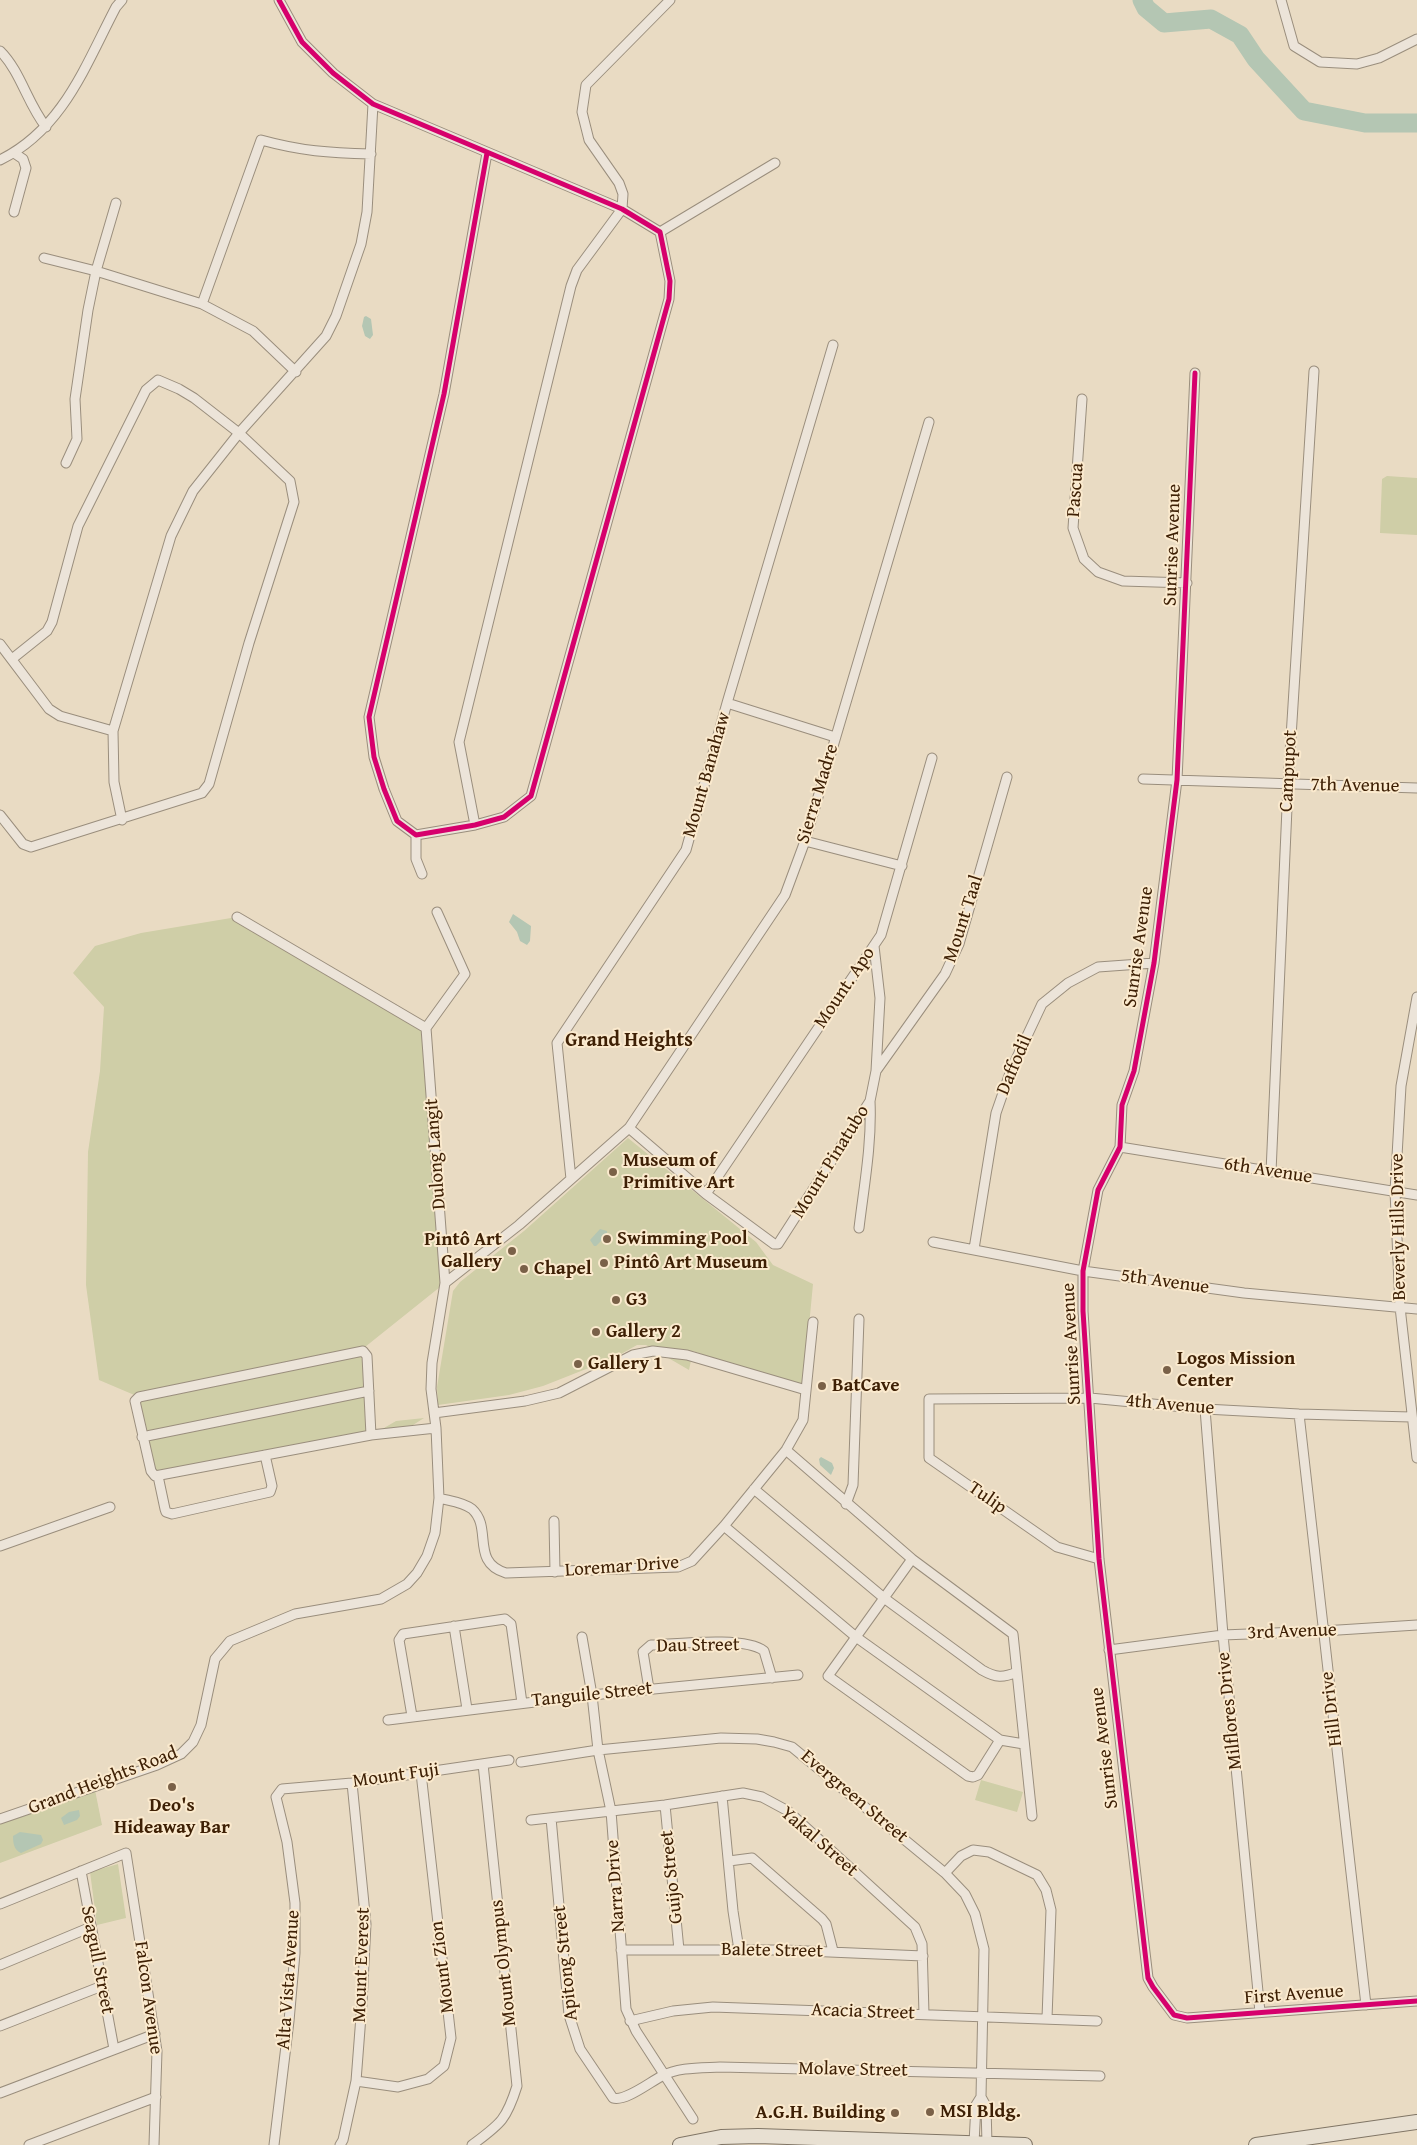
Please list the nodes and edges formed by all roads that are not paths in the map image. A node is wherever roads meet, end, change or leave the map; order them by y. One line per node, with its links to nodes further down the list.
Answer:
1 (122, 0): 5 (street)
2 (279, 0): 8 (street)
3 (670, 0): 16 (street)
4 (1281, 0): 6 (street)
5 (113, 4): 9 (street)
6 (1417, 39)
7 (0, 51): 9 (street)
8 (373, 104): 11 (street); 12 (street)
9 (46, 126): 10 (street)
10 (14, 152): 13 (street); 17 (street)
11 (487, 153): 16 (street); 45 (street)
12 (371, 154): 21 (street); 24 (street)
13 (0, 160)
14 (775, 164): 18 (street)
15 (116, 203): 20 (street)
16 (622, 209): 18 (street); 44 (street)
17 (14, 212)
18 (660, 232): 44 (street)
19 (44, 258): 20 (street)
20 (96, 271): 21 (street); 29 (street)
21 (202, 304): 24 (street)
22 (833, 345): 33 (street, Mount Banahaw)
23 (1314, 371): 40 (street, Campupot)
24 (296, 372): 28 (street)
25 (1195, 373): 30 (street, Sunrise Avenue)
26 (1082, 399): 30 (street, Pascua)
27 (928, 422): 35 (street, Sierra Madre)
28 (239, 433): 32 (street); 34 (street); 43 (street)
29 (66, 463)
30 (1187, 583): 39 (street, Sunrise Avenue)
31 (0, 644): 32 (street)
32 (12, 659): 34 (street)
33 (727, 703): 35 (street); 60 (street, Mount Banahaw)
34 (113, 731): 43 (street)
35 (835, 738): 46 (street, Sierra Madre)
36 (932, 758): 47 (street, Mount. Apo)
37 (1007, 777): 55 (street, Mount Taal)
38 (1143, 779): 39 (street, 7th Avenue)
39 (1177, 780): 40 (street, 7th Avenue); 52 (street, Sunrise Avenue)
40 (1288, 785): 41 (street, 7th Avenue); 59 (street, Campupot)
41 (1417, 788)
42 (0, 815): 43 (street)
43 (122, 820)
44 (475, 825): 45 (street)
45 (416, 836): 48 (street)
46 (805, 841): 47 (street); 57 (street, Sierra Madre)
47 (902, 866): 51 (street, Mount. Apo)
48 (422, 874)
49 (437, 912): 54 (street)
50 (237, 917): 54 (street)
51 (874, 946): 55 (street, Mount Pinatubo); 62 (street, Mount. Apo)
52 (1154, 963): 58 (street, Sunrise Avenue); 66 (street, Daffodil)
53 (1417, 997): 61 (street, Beverly Hills Drive)
54 (426, 1028): 68 (street, Dulong Langit)
55 (876, 1071): 56 (street, Mount Pinatubo)
56 (870, 1101): 62 (street, Mount Pinatubo); 64 (street)
57 (629, 1128): 60 (street, Sierra Madre); 62 (street)
58 (1120, 1147): 59 (street, 6th Avenue); 67 (street, Sunrise Avenue)
59 (1271, 1172): 61 (street, 6th Avenue)
60 (571, 1179): 68 (street, Sierra Madre)
61 (1394, 1191): 63 (street, 6th Avenue); 69 (street, Beverly Hills Drive)
62 (706, 1194)
63 (1417, 1195)
64 (859, 1228)
65 (933, 1242): 66 (street, 5th Avenue)
66 (974, 1249): 67 (street, 5th Avenue)
67 (1083, 1271): 69 (street, 5th Avenue); 75 (street, Sunrise Avenue)
68 (446, 1283): 78 (street, Dulong Langit)
69 (1400, 1307): 70 (street, 5th Avenue); 80 (street, Beverly Hills Drive)
70 (1417, 1310)
71 (859, 1319): 90 (street)
72 (813, 1322): 73 (street, Loremar Drive)
73 (806, 1390): 78 (street); 84 (street, Loremar Drive)
74 (370, 1391): 82 (street); 83 (street); 83 (street)
75 (1090, 1398): 76 (street, 4th Avenue); 77 (street, 4th Avenue); 96 (street, Sunrise Avenue)
76 (929, 1399): 96 (street, Tulip)
77 (1205, 1409): 79 (street, 4th Avenue); 102 (street, Milflores Drive)
78 (434, 1413): 81 (street, Dulong Langit)
79 (1300, 1414): 80 (street, 4th Avenue); 101 (street, Hill Drive)
80 (1411, 1417): 86 (street, Beverly Hills Drive)
81 (436, 1428): 82 (street); 89 (street, Grand Heights Road)
82 (371, 1435): 85 (street)
83 (142, 1437): 87 (street)
84 (786, 1450): 88 (street, Loremar Drive); 90 (street)
85 (265, 1455): 87 (street); 87 (street)
86 (1417, 1458)
87 (158, 1476)
88 (754, 1489): 93 (street, Loremar Drive); 98 (street)
89 (439, 1498): 97 (street, Loremar Drive); 129 (street, Grand Heights Road)
90 (846, 1504): 95 (street)
91 (110, 1507): 94 (street)
92 (554, 1522): 97 (street)
93 (724, 1526): 97 (street, Loremar Drive); 103 (street)
94 (0, 1546)
95 (912, 1559): 98 (street); 106 (street)
96 (1099, 1559): 105 (street, Sunrise Avenue)
97 (555, 1572)
98 (884, 1598): 103 (street); 106 (street)
99 (1417, 1625): 101 (street, 3rd Avenue)
100 (454, 1626): 111 (street); 112 (street); 113 (street)
101 (1323, 1632): 102 (street, 3rd Avenue); 144 (street, Hill Drive)
102 (1223, 1635): 105 (street, 3rd Avenue); 145 (street, Milflores Drive)
103 (856, 1636): 115 (street); 115 (street)
104 (582, 1637): 110 (street, Narra Drive)
105 (1109, 1650): 148 (street, Sunrise Avenue)
106 (1017, 1672): 116 (street)
107 (798, 1675): 108 (street, Tanguile Street)
108 (772, 1678): 109 (street, Tanguile Street); 109 (street, Dau Street)
109 (649, 1689): 110 (street, Tanguile Street)
110 (592, 1695): 111 (street, Tanguile Street); 117 (street, Narra Drive)
111 (522, 1703): 112 (street, Tanguile Street)
112 (467, 1710): 113 (street, Tanguile Street)
113 (412, 1716): 114 (street, Tanguile Street)
114 (388, 1720)
115 (1000, 1740): 116 (street)
116 (1024, 1744): 127 (street)
117 (598, 1750): 119 (street, Evergreen Street); 126 (street, Narra Drive); 133 (street, Evergreen Street)
118 (509, 1760): 120 (street, Mount Fuji)
119 (520, 1762)
120 (483, 1764): 121 (street, Mount Fuji); 175 (street, Mount Olympus)
121 (421, 1773): 122 (street, Mount Fuji); 158 (street, Mount Zion)
122 (352, 1783): 123 (street, Mount Fuji); 158 (street, Mount Everest)
123 (282, 1788): 173 (street, Alta Vista Avenue)
124 (722, 1796): 125 (street, Yakal Street); 131 (street); 140 (street, Yakal Street)
125 (665, 1805): 126 (street, Yakal Street); 137 (street, Guijo Street)
126 (611, 1811): 128 (street, Yakal Street); 136 (street, Narra Drive)
127 (1032, 1816)
128 (551, 1818): 130 (street, Yakal Street); 162 (street, Apitong Street)
129 (0, 1819)
130 (531, 1820)
131 (729, 1860): 138 (street); 139 (street)
132 (81, 1871): 134 (street); 135 (street, Seagull Street); 153 (street, Falcon Avenue)
133 (945, 1873): 147 (street, Evergreen Street); 149 (street)
134 (0, 1904)
135 (91, 1927): 141 (street); 142 (street, Seagull Street)
136 (621, 1950): 137 (street, Balete Street); 150 (street, Narra Drive)
137 (679, 1950): 138 (street, Balete Street)
138 (739, 1950): 139 (street, Balete Street)
139 (833, 1952): 140 (street, Balete Street)
140 (923, 1956): 146 (street, Yakal Street)
141 (0, 1965)
142 (102, 1986): 152 (street); 154 (street, Seagull Street)
143 (1417, 2001): 144 (street, First Avenue)
144 (1366, 2005): 145 (street, First Avenue)
145 (1260, 2012): 148 (street, First Avenue)
146 (924, 2014): 147 (street, Acacia Street); 150 (street, Acacia Street)
147 (983, 2015): 149 (street, Acacia Street); 155 (street, Evergreen Street)
148 (1174, 2015)
149 (1047, 2018): 151 (street, Acacia Street)
150 (630, 2021): 156 (street, Narra Drive)
151 (1097, 2021)
152 (0, 2026)
153 (155, 2034): 154 (street); 160 (street, Falcon Avenue)
154 (114, 2049): 159 (street)
155 (982, 2072): 156 (street, Molave Street); 157 (street, Molave Street); 161 (street, Evergreen Street)
156 (665, 2074): 162 (street, Molave Street); 165 (street, Narra Drive)
157 (1100, 2076)
158 (356, 2081): 174 (street, Mount Everest)
159 (0, 2093)
160 (156, 2097): 171 (street); 172 (street, Falcon Avenue)
161 (981, 2097): 163 (street); 164 (street)
162 (613, 2098)
163 (974, 2117): 164 (street); 170 (street)
164 (986, 2117): 170 (street)
165 (693, 2119)
166 (1417, 2122): 167 (main road)
167 (1384, 2126): 168 (main road); 179 (main road)
168 (1417, 2130)
169 (902, 2140): 170 (main road); 176 (main road); 177 (main road)
170 (976, 2144): 178 (main road)
171 (29, 2145)
172 (154, 2145)
173 (274, 2145)
174 (340, 2145)
175 (472, 2145)
176 (680, 2145)
177 (916, 2145)
178 (1025, 2145)
179 (1256, 2145)

